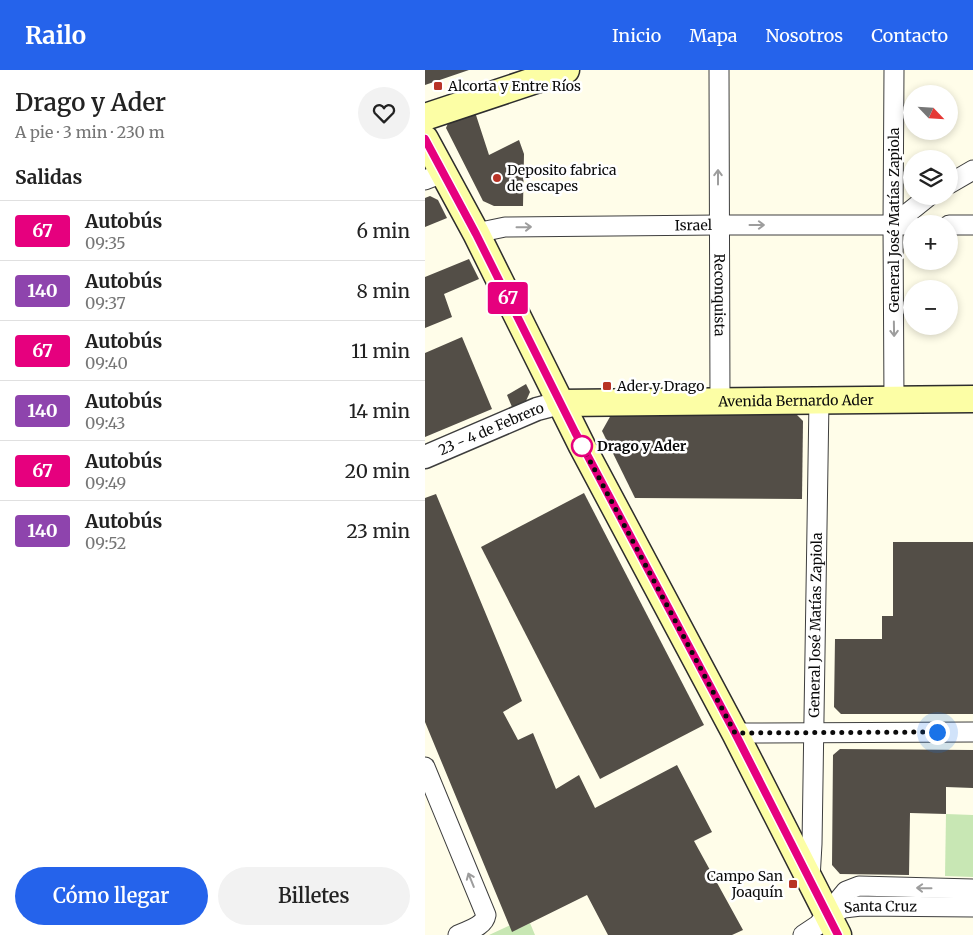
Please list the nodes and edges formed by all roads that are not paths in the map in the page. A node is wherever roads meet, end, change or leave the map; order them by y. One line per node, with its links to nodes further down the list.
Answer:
1 (515, 70): 5 (main road)
2 (566, 70): 6 (main road)
3 (719, 70): 12 (street, Reconquista, one-way to 3)
4 (894, 70): 13 (street, General José Matías Zapiola)
5 (425, 99)
6 (425, 117)
7 (425, 139): 9 (main road)
8 (973, 170): 10 (street)
9 (434, 177): 16 (main road)
10 (958, 179)
11 (921, 205): 13 (street)
12 (718, 225): 13 (street, Israel, one-way to 13); 16 (street, Israel, one-way to 12); 20 (street, Reconquista)
13 (902, 225): 19 (street, General José Matías Zapiola, one-way to 19)
14 (958, 225): 15 (street)
15 (973, 225)
16 (476, 234): 21 (main road)
17 (973, 399): 19 (main road, Avenida Bernardo Ader)
18 (819, 400): 19 (main road, Avenida Bernardo Ader); 20 (main road, Avenida Bernardo Ader); 23 (street, General José Matías Zapiola)
19 (894, 400)
20 (720, 401): 21 (main road, Avenida Bernardo Ader)
21 (560, 403): 22 (street, 23 - 4 de Febrero); 25 (main road)
22 (425, 457)
23 (813, 732): 24 (street); 25 (street); 28 (street, General José Matías Zapiola)
24 (973, 732)
25 (735, 733): 28 (main road)
26 (425, 767): 27 (street)
27 (430, 791): 32 (street, one-way to 27)
28 (810, 880): 31 (main road)
29 (973, 889): 31 (street, Santa Cruz, one-way to 31)
30 (973, 907): 31 (street, Santa Cruz)
31 (833, 925): 33 (street)
32 (458, 935)
33 (803, 935)

